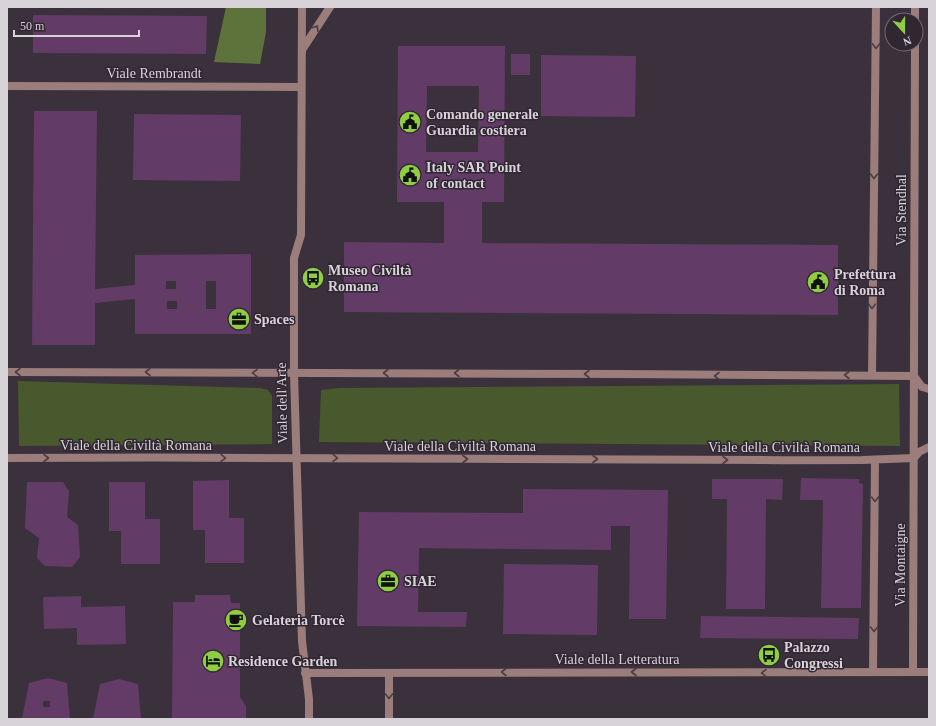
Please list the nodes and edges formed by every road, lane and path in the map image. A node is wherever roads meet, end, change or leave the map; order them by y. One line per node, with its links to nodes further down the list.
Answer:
1 (302, 7): 4 (street, Viale dell'Arte)
2 (876, 7): 10 (street, one-way to 10)
3 (327, 9): 4 (street, one-way to 3)
4 (302, 50): 7 (street, Viale dell'Arte)
5 (915, 52): 11 (street, Via Stendhal)
6 (7, 86): 7 (street, Viale Rembrandt)
7 (301, 87): 9 (street, Viale dell'Arte)
8 (7, 372): 9 (street, one-way to 8)
9 (294, 374): 10 (street, one-way to 9); 14 (street, Viale dell'Arte)
10 (872, 375): 11 (street)
11 (914, 376): 12 (street); 16 (street)
12 (929, 389)
13 (929, 447): 16 (street)
14 (296, 457): 15 (street, Viale della Civiltà Romana, one-way to 14); 17 (street, Viale della Civiltà Romana, one-way to 17); 21 (street, Viale dell'Arte)
15 (7, 458)
16 (914, 458): 17 (street, Viale della Civiltà Romana); 19 (street, Via Montaigne)
17 (875, 460): 18 (street, one-way to 18)
18 (873, 672): 19 (street, Viale della Letteratura); 22 (street, Viale della Letteratura, one-way to 22)
19 (913, 672): 20 (street, Viale della Letteratura)
20 (929, 672)
21 (305, 673): 22 (street, Viale della Letteratura); 23 (street, Viale dell'Arte)
22 (389, 673): 24 (street, one-way to 24)
23 (309, 719)
24 (389, 719)

